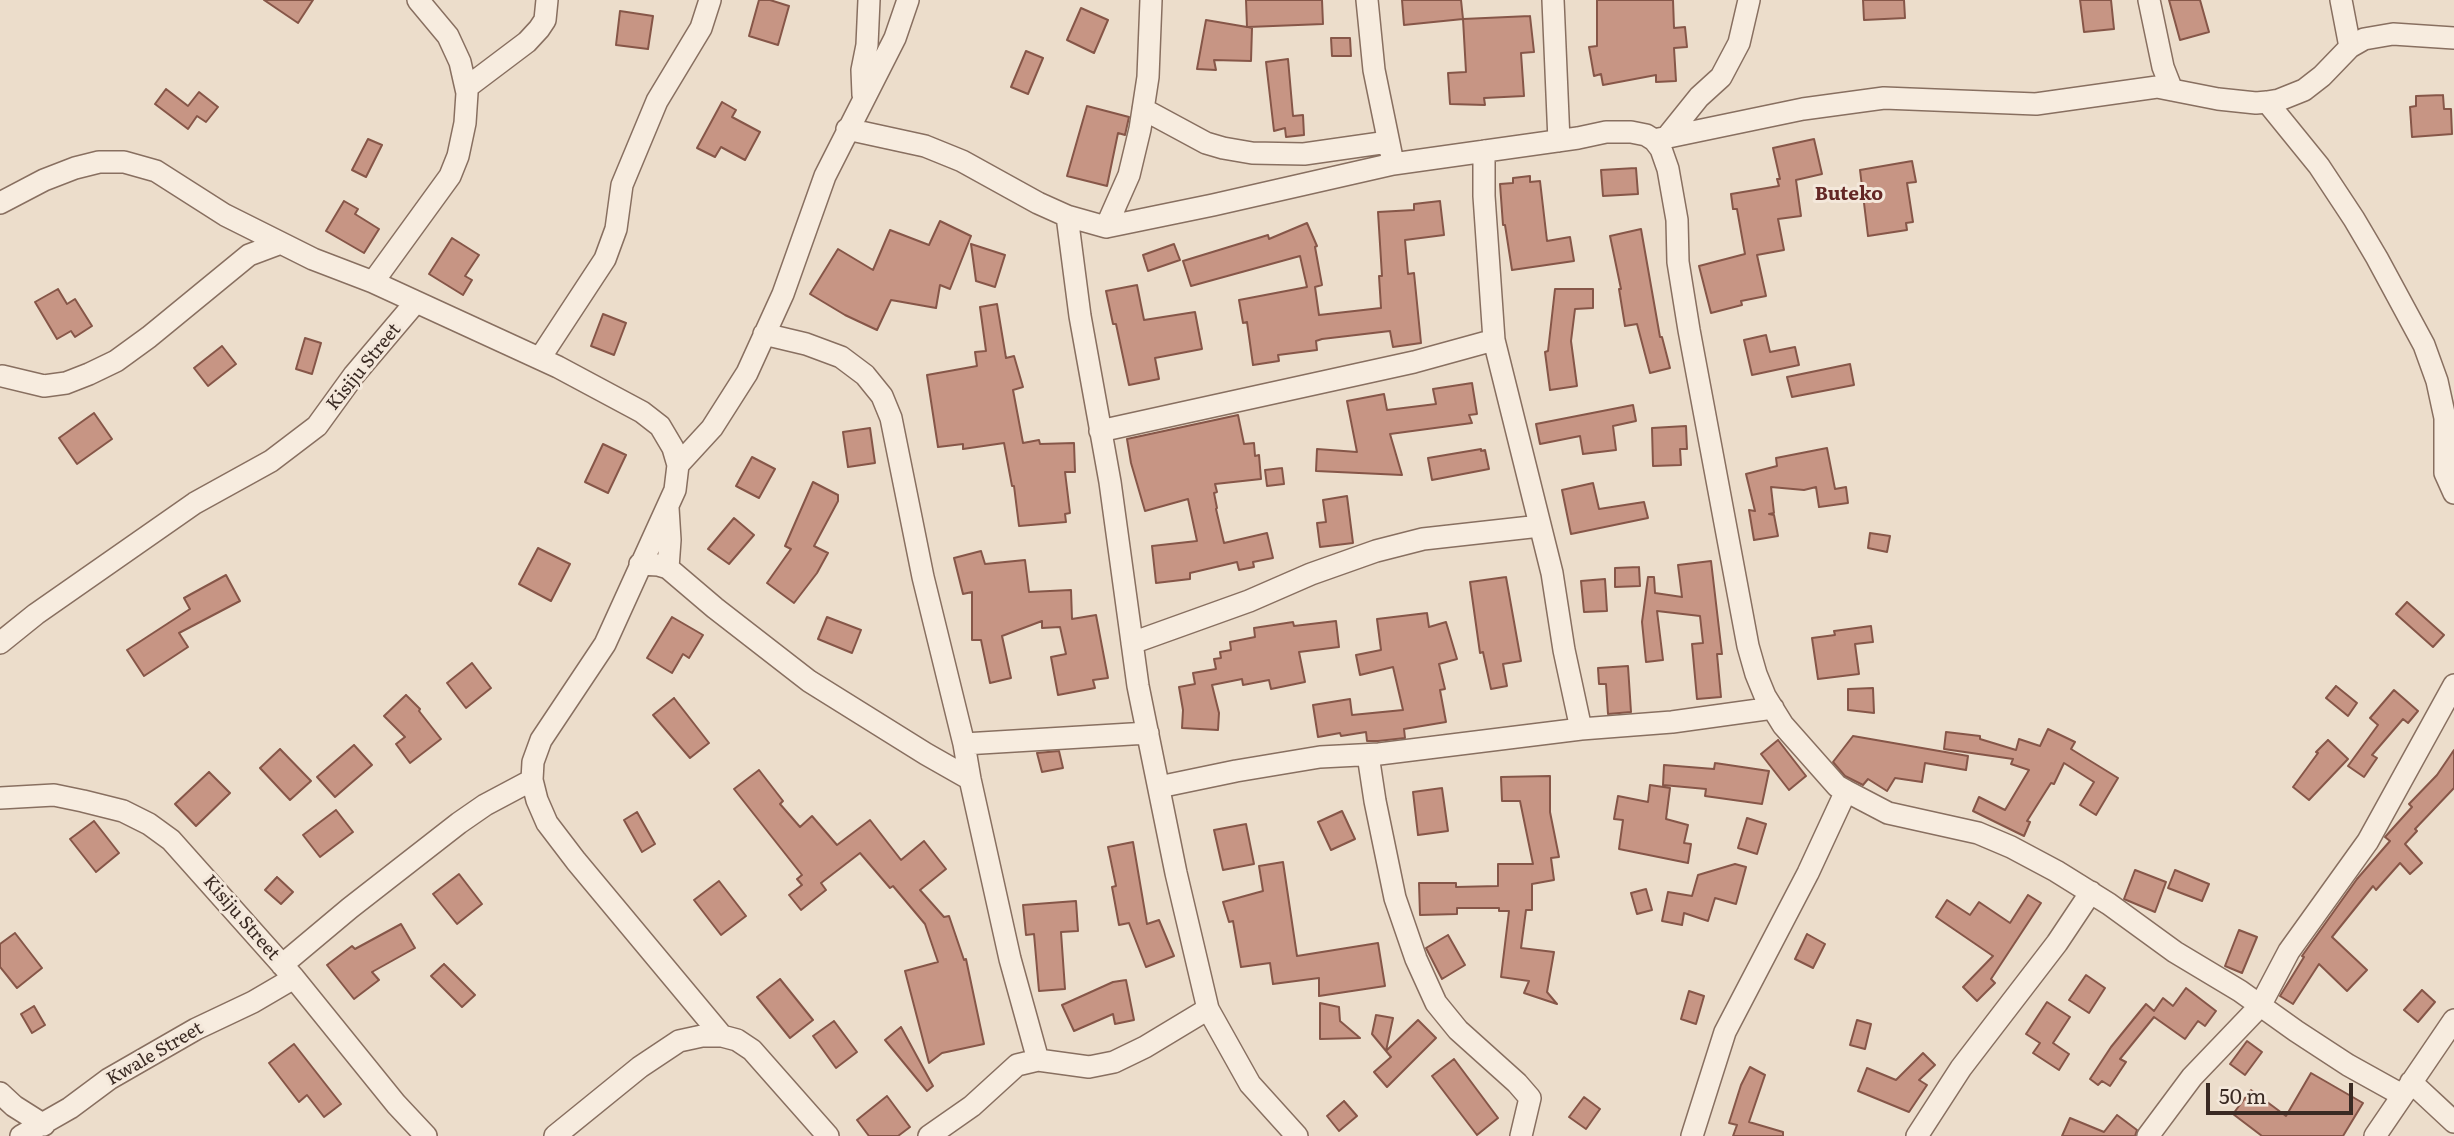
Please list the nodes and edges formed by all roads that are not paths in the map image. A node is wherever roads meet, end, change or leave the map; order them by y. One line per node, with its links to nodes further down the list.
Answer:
1 (418, 0): 14 (street)
2 (547, 0): 14 (street)
3 (710, 0): 33 (street)
4 (869, 0): 16 (street)
5 (908, 0): 16 (street)
6 (1151, 0): 18 (street)
7 (1367, 0): 22 (street)
8 (1553, 0): 21 (street)
9 (1749, 0): 20 (street)
10 (2149, 0): 15 (street)
11 (2341, 0): 13 (street)
12 (2454, 37): 13 (street)
13 (2350, 47): 17 (street)
14 (466, 88): 29 (street)
15 (2172, 90): 17 (street); 20 (street)
16 (863, 97): 19 (street)
17 (2267, 102): 37 (street)
18 (1143, 109): 22 (street); 27 (street)
19 (847, 129): 26 (street); 31 (street)
20 (1660, 139): 21 (street); 45 (street)
21 (1559, 141): 23 (street)
22 (1388, 142): 24 (street)
23 (1484, 151): 24 (street); 32 (street)
24 (1393, 164): 27 (street)
25 (0, 203): 28 (street)
26 (1067, 216): 27 (street); 35 (street)
27 (1106, 227)
28 (281, 243): 29 (street); 34 (street)
29 (373, 282): 30 (street)
30 (415, 303): 33 (street); 42 (street, Kisiju Street)
31 (764, 334): 36 (street); 48 (street)
32 (1494, 340): 35 (street); 39 (street)
33 (540, 358): 36 (street)
34 (2, 376)
35 (1100, 431): 43 (street)
36 (678, 465): 38 (street)
37 (2454, 494)
38 (668, 508): 40 (street); 41 (street)
39 (1540, 526): 43 (street); 46 (street)
40 (640, 564): 41 (street); 51 (street)
41 (668, 568): 50 (street)
42 (0, 643)
43 (1132, 643): 47 (street)
44 (2454, 685): 57 (street)
45 (1773, 708): 46 (street); 53 (street)
46 (1581, 729): 49 (street)
47 (1148, 733): 48 (street); 52 (street)
48 (964, 744): 50 (street)
49 (1368, 755): 52 (street); 71 (street)
50 (970, 779): 61 (street)
51 (532, 780): 56 (street, Kwale Street); 60 (street)
52 (1158, 786): 58 (street)
53 (1846, 791): 55 (street); 72 (street)
54 (0, 798): 56 (street, Kisiju Street)
55 (2091, 892): 57 (street); 73 (street)
56 (288, 972): 65 (street, Kwale Street); 66 (street, Kisiju Street)
57 (2260, 1006): 62 (street); 74 (street)
58 (1208, 1009): 61 (street); 70 (street)
59 (2454, 1020): 62 (street)
60 (722, 1036): 67 (street); 68 (street)
61 (1038, 1060): 69 (street)
62 (2406, 1089): 64 (street); 75 (street)
63 (0, 1093): 65 (street)
64 (2454, 1122)
65 (33, 1132)
66 (426, 1136)
67 (555, 1136)
68 (828, 1136)
69 (929, 1136)
70 (1297, 1136)
71 (1521, 1136)
72 (1692, 1136)
73 (1917, 1136)
74 (2148, 1136)
75 (2375, 1136)

